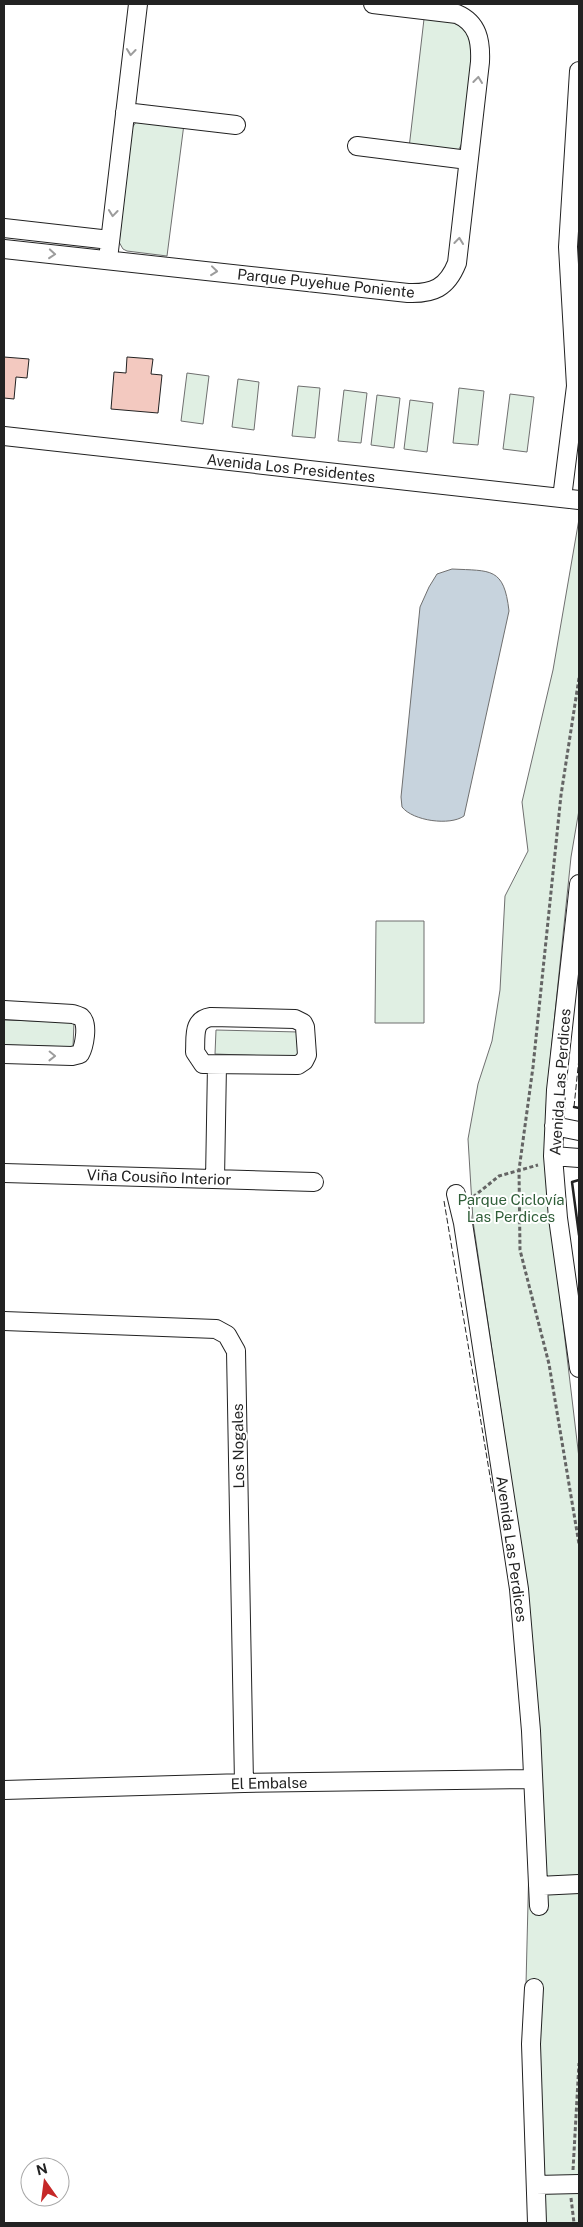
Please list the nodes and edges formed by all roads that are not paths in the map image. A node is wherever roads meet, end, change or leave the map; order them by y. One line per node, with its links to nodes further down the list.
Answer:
1 (138, 4): 4 (street, one-way to 4)
2 (373, 4): 7 (street, Parque Puyehue Poniente, one-way to 2)
3 (579, 72): 13 (street)
4 (124, 112): 5 (street); 9 (street, one-way to 9)
5 (236, 125)
6 (357, 146): 7 (street)
7 (468, 160): 11 (street, Parque Puyehue Poniente, one-way to 7)
8 (4, 228): 9 (street)
9 (110, 240): 11 (street)
10 (4, 250): 11 (street, Parque Puyehue Poniente, one-way to 11)
11 (108, 259)
12 (4, 436): 13 (street, Avenida Los Presidentes)
13 (571, 499)
14 (579, 884): 18 (street, Avenida Las Perdices)
15 (4, 1010): 16 (street, one-way to 15)
16 (4, 1054)
17 (217, 1065): 17 (street); 23 (street)
18 (554, 1126): 19 (street); 20 (street, Avenida Las Perdices)
19 (579, 1131)
20 (553, 1156): 21 (street); 27 (street, Avenida Las Perdices)
21 (579, 1158)
22 (4, 1172): 23 (street, Viña Cousiño Interior)
23 (215, 1179): 24 (street, Viña Cousiño Interior)
24 (314, 1182)
25 (458, 1202): 28 (street, Avenida Las Perdices)
26 (4, 1321): 29 (street, Los Nogales)
27 (579, 1368)
28 (534, 1779): 29 (street, El Embalse); 32 (street, Avenida Las Perdices)
29 (244, 1783): 30 (street, El Embalse)
30 (4, 1790)
31 (579, 1884): 32 (street)
32 (538, 1886): 33 (street, Avenida Las Perdices)
33 (539, 1906)
34 (534, 1988): 36 (street)
35 (576, 2184): 36 (street)
36 (536, 2185): 37 (street)
37 (537, 2223)

